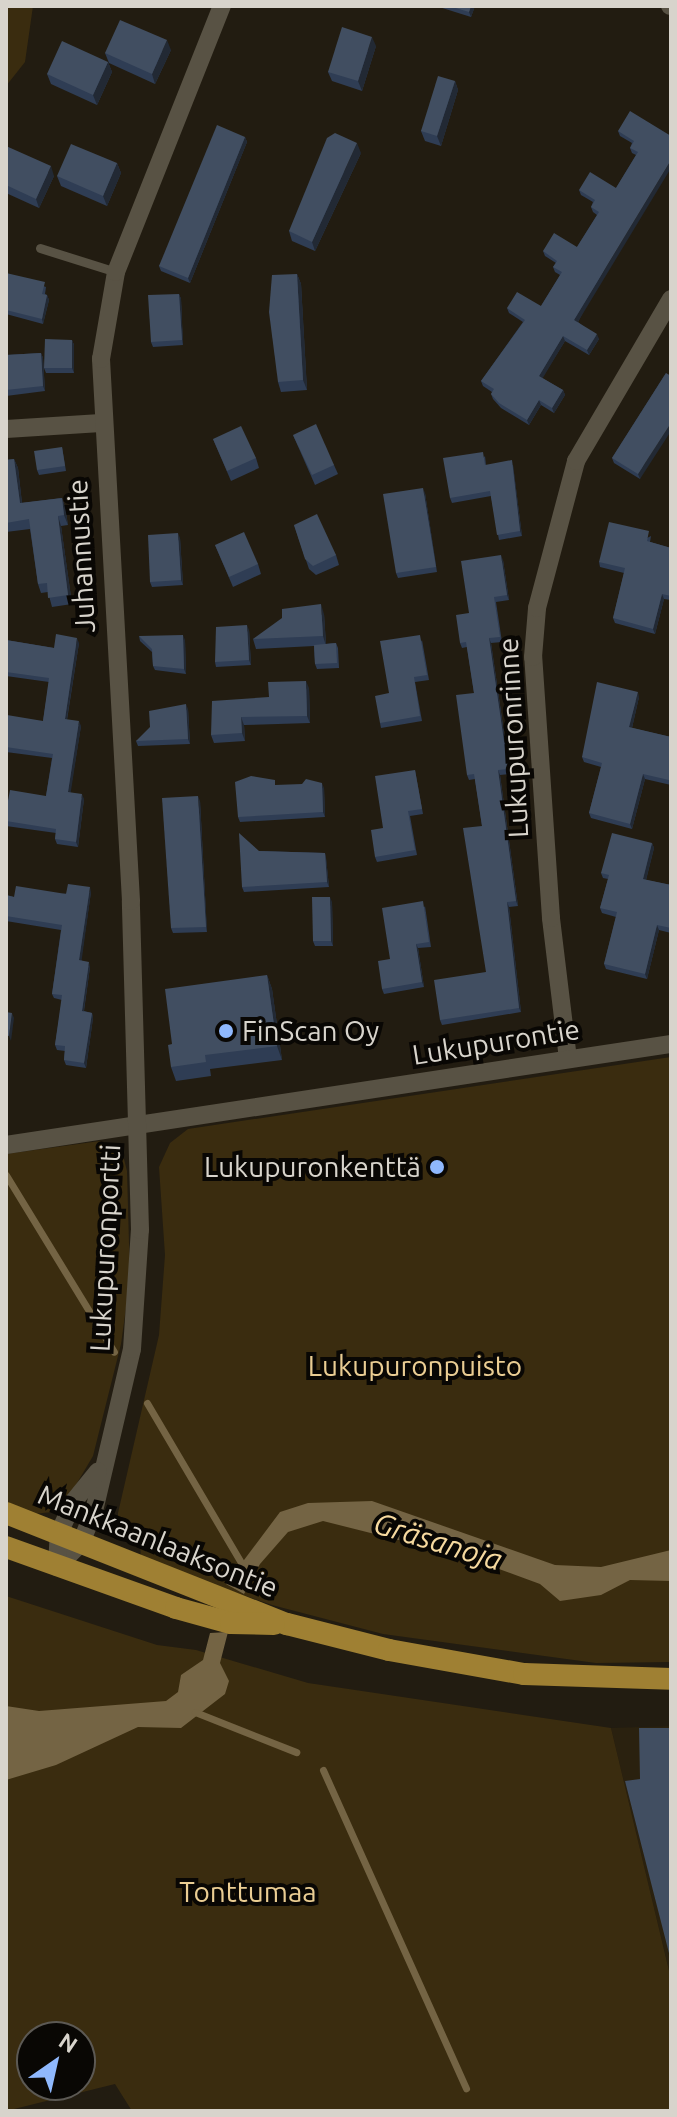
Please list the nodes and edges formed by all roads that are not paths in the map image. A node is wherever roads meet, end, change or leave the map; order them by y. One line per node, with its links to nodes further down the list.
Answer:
1 (222, 6): 3 (street, Juhannustie)
2 (40, 248): 3 (lane)
3 (116, 272): 5 (street, Juhannustie)
4 (671, 299): 8 (street, Lukupuronrinne)
5 (101, 423): 6 (street); 9 (street, Juhannustie)
6 (6, 429)
7 (671, 1044): 8 (street, Lukupurontie)
8 (568, 1059): 9 (street, Lukupurontie)
9 (139, 1123): 10 (street, Lukupurontie); 11 (street, Lukupuronportti)
10 (6, 1145)
11 (100, 1468): 13 (street, Lukupuronportti); 14 (street, Lukupuronportti)
12 (6, 1513): 13 (main road, Mankkaanlaaksontie)
13 (59, 1533): 14 (main road, Mankkaanlaaksontie); 16 (street, Lukupuronportti)
14 (81, 1543): 16 (street, Lukupuronportti); 17 (main road, Mankkaanlaaksontie)
15 (6, 1547): 16 (main road, Mankkaanlaaksontie)
16 (57, 1567): 17 (main road, Mankkaanlaaksontie)
17 (287, 1624): 18 (main road, Mankkaanlaaksontie)
18 (671, 1679)

